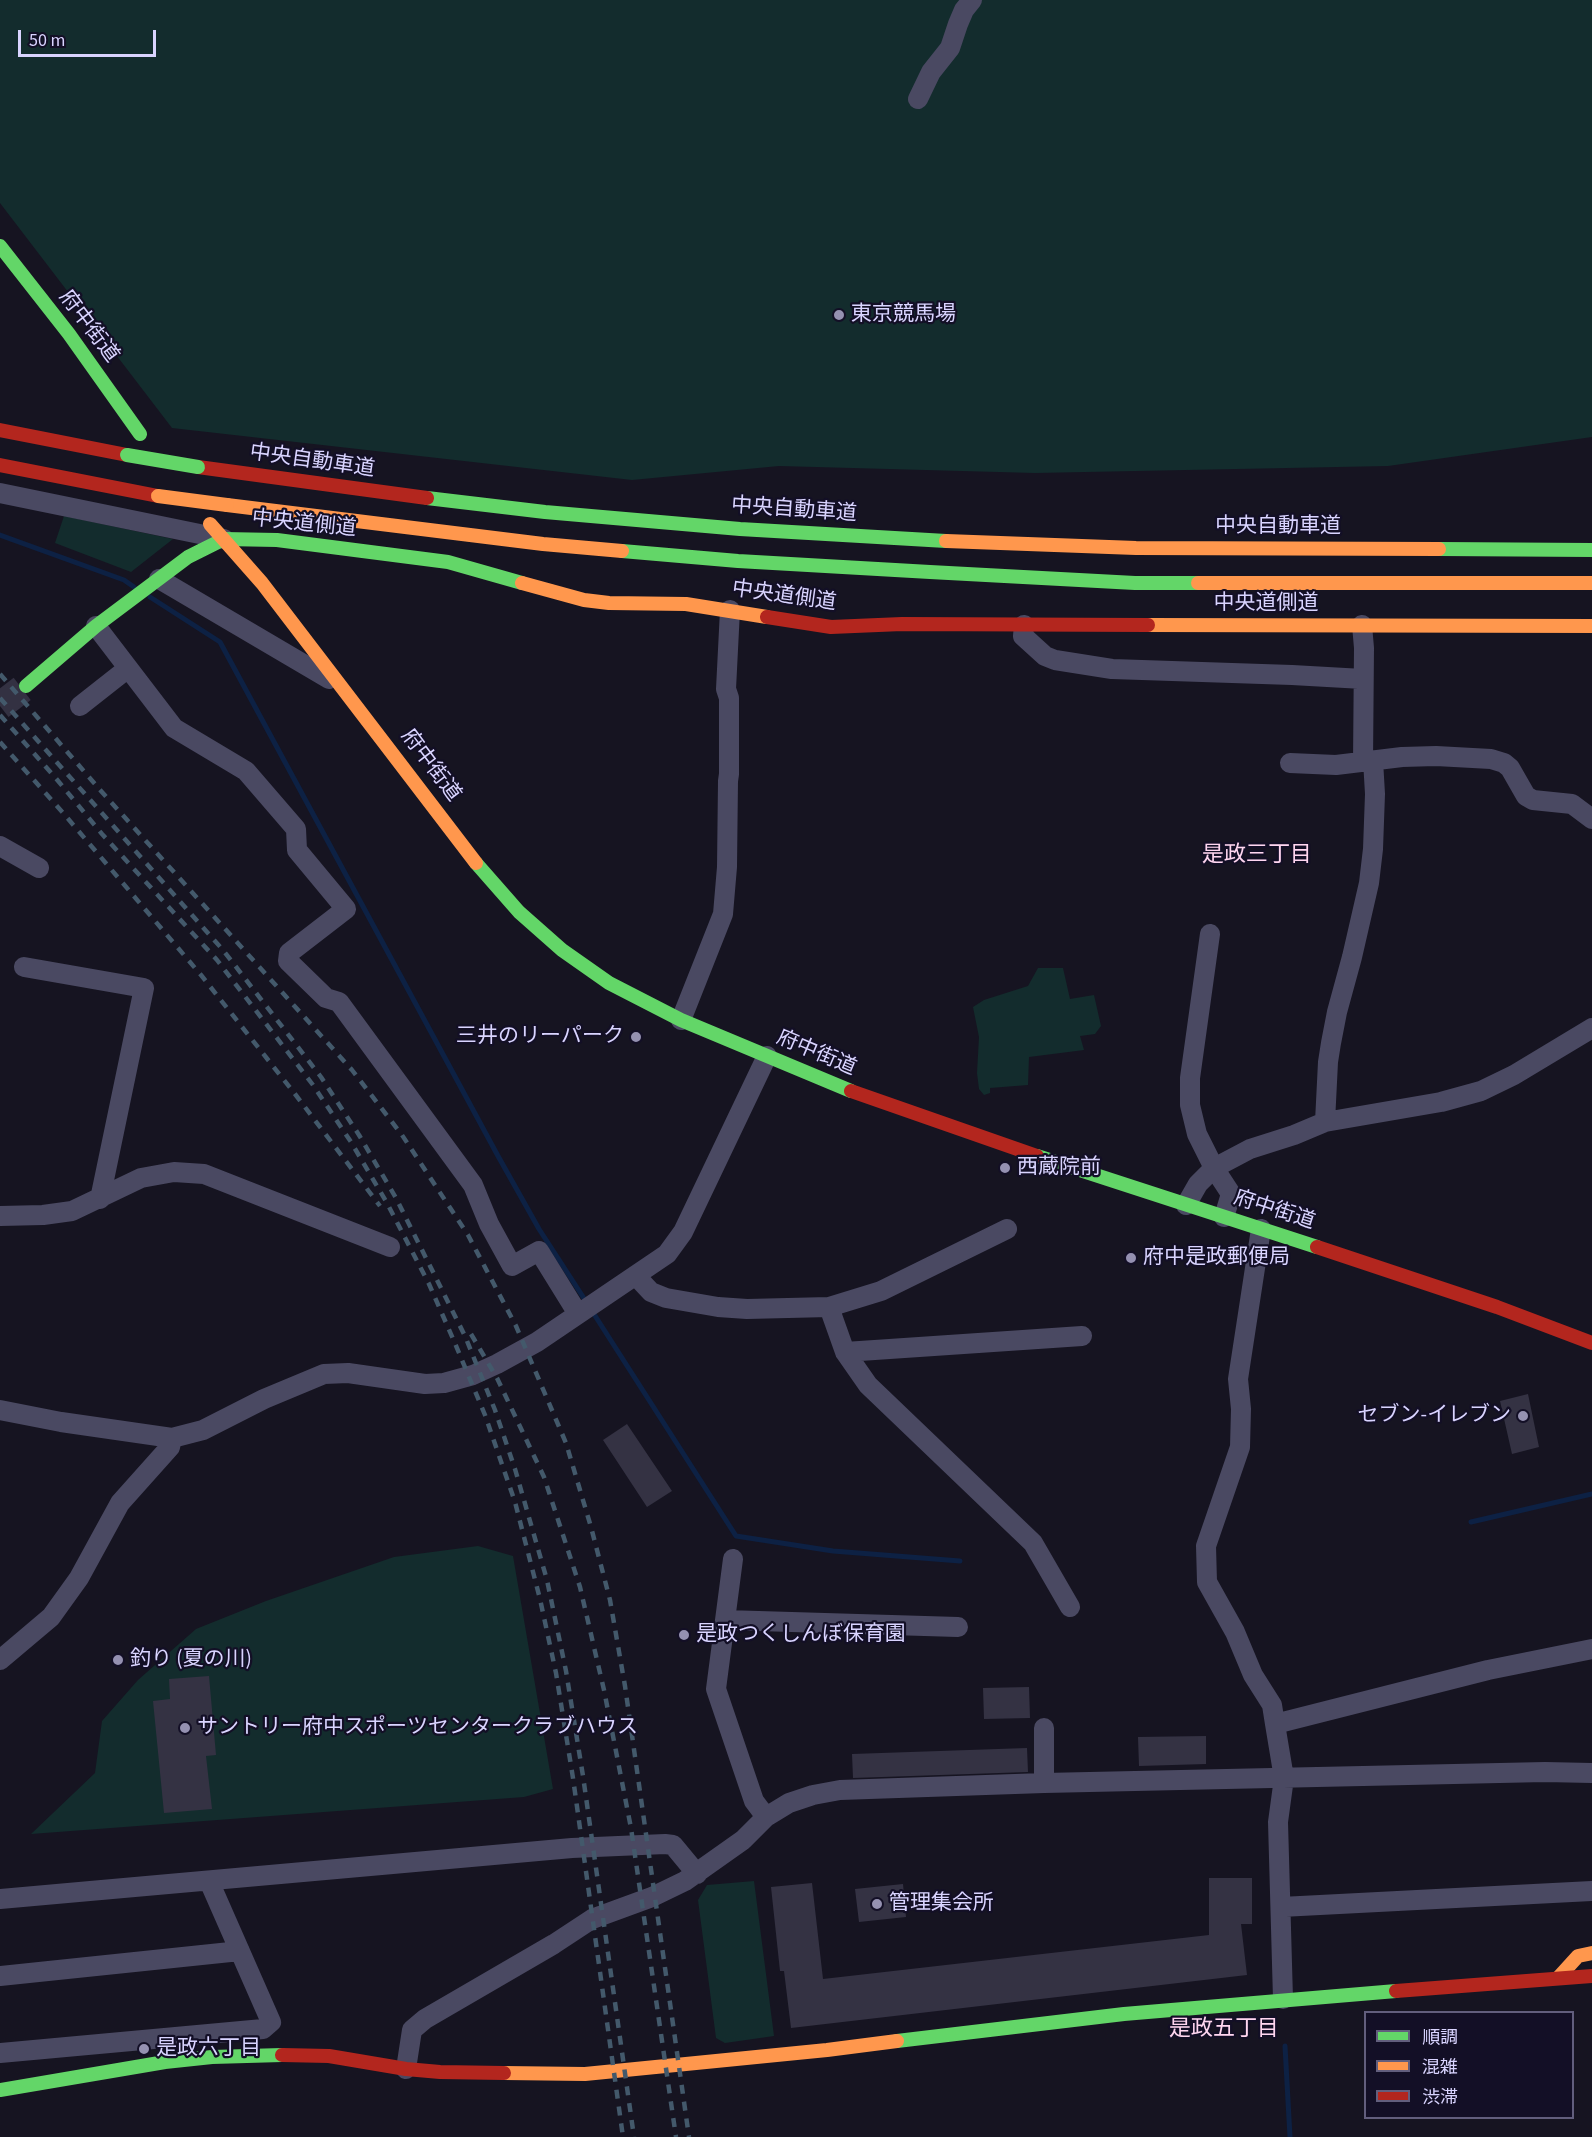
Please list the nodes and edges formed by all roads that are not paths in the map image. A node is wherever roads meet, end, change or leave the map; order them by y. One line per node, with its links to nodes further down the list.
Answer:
1 (972, 0): 2 (street)
2 (918, 99)
3 (0, 246): 5 (main road, 府中街道)
4 (0, 430): 10 (main road, 中央自動車道, bridge)
5 (141, 434)
6 (0, 465): 12 (main road, bridge)
7 (0, 493): 9 (street)
8 (210, 524): 9 (main road, 府中街道)
9 (224, 539): 11 (main road, 中央道側道); 13 (main road, 中央道側道); 21 (main road, 府中街道)
10 (1592, 550)
11 (159, 579): 16 (main road, 中央道側道); 21 (street)
12 (1592, 583)
13 (730, 610): 14 (main road, 中央道側道); 30 (street)
14 (1024, 625): 15 (main road, 中央道側道); 19 (street)
15 (1362, 625): 17 (main road, 中央道側道); 19 (street)
16 (96, 626): 18 (street); 20 (main road, 中央道側道)
17 (1592, 626)
18 (127, 669): 22 (street); 44 (street)
19 (1363, 679): 23 (street)
20 (26, 686)
21 (344, 688): 30 (main road, 府中街道)
22 (80, 706)
23 (1368, 761): 24 (street); 25 (street); 33 (street)
24 (1290, 763)
25 (1592, 819)
26 (0, 846): 27 (street)
27 (39, 868)
28 (1210, 934): 34 (street)
29 (24, 967): 35 (street)
30 (681, 1020): 32 (main road, 府中街道)
31 (1592, 1029): 33 (street)
32 (767, 1056): 36 (main road, 府中街道); 42 (street)
33 (1325, 1122): 34 (street)
34 (1214, 1168): 36 (street); 38 (street)
35 (100, 1199): 37 (street); 41 (street)
36 (1186, 1205): 38 (main road, 府中街道)
37 (0, 1216)
38 (1224, 1217): 40 (main road, 府中街道)
39 (1007, 1229): 43 (street)
40 (1261, 1229): 46 (main road, 府中街道); 56 (street)
41 (390, 1247)
42 (636, 1276): 43 (street); 44 (street)
43 (829, 1306): 47 (street)
44 (585, 1310): 49 (street)
45 (1082, 1336): 47 (street)
46 (1592, 1343)
47 (845, 1352): 51 (street)
48 (0, 1410): 49 (street)
49 (172, 1438): 55 (street)
50 (733, 1559): 52 (street)
51 (1070, 1607)
52 (725, 1620): 53 (street); 61 (street)
53 (958, 1627)
54 (1592, 1649): 56 (street)
55 (0, 1659)
56 (1275, 1724): 59 (street)
57 (1044, 1728): 60 (street)
58 (1592, 1773): 59 (street)
59 (1284, 1778): 60 (street); 66 (street)
60 (1044, 1783): 61 (street)
61 (766, 1817): 62 (street)
62 (697, 1874): 63 (street); 74 (street)
63 (209, 1881): 65 (street); 67 (street)
64 (1592, 1891): 66 (street)
65 (0, 1899)
66 (1281, 1907): 72 (street)
67 (240, 1951): 69 (street); 73 (street)
68 (1592, 1953): 71 (main road)
69 (0, 1976)
70 (1592, 1976): 71 (main road)
71 (1558, 1978): 72 (main road)
72 (1283, 1999): 74 (main road)
73 (0, 2053)
74 (406, 2069): 75 (main road)
75 (0, 2090)

